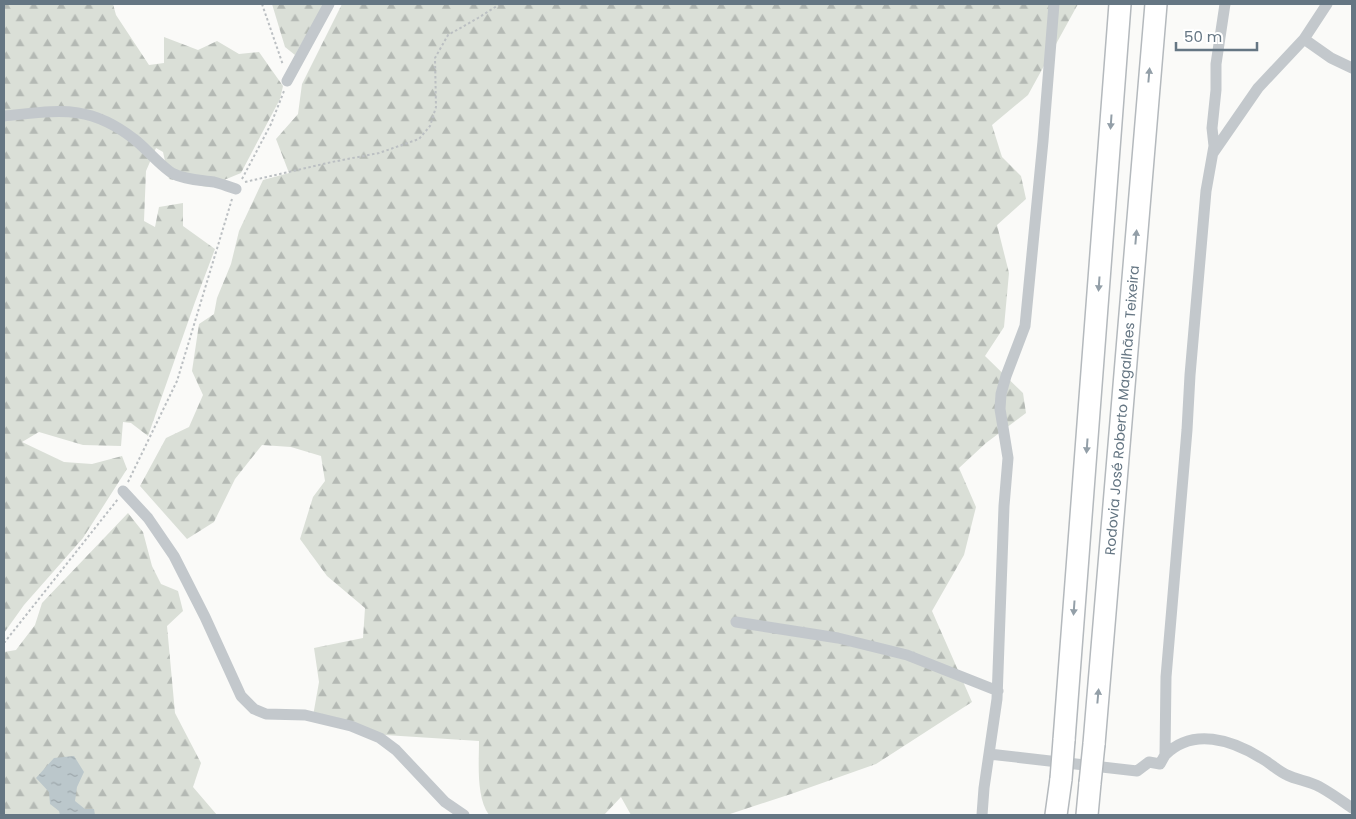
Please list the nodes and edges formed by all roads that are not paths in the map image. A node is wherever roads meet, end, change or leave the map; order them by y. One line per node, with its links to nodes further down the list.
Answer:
1 (329, 4): 9 (street)
2 (1054, 4): 15 (street)
3 (1120, 4): 21 (highway, one-way to 21, bridge)
4 (1156, 4): 22 (highway, Rodovia José Roberto Magalhães Teixeira, one-way to 4, bridge)
5 (1225, 4): 11 (street)
6 (1327, 4): 7 (street)
7 (1304, 39): 8 (street); 11 (street)
8 (1352, 68)
9 (288, 80)
10 (4, 116): 12 (street)
11 (1212, 154): 17 (street)
12 (236, 189)
13 (123, 491): 19 (street)
14 (736, 622): 15 (street)
15 (998, 691): 16 (street)
16 (989, 754): 17 (street); 20 (street)
17 (1165, 755): 18 (street)
18 (1352, 808)
19 (464, 815)
20 (982, 815)
21 (1056, 815)
22 (1087, 815)

